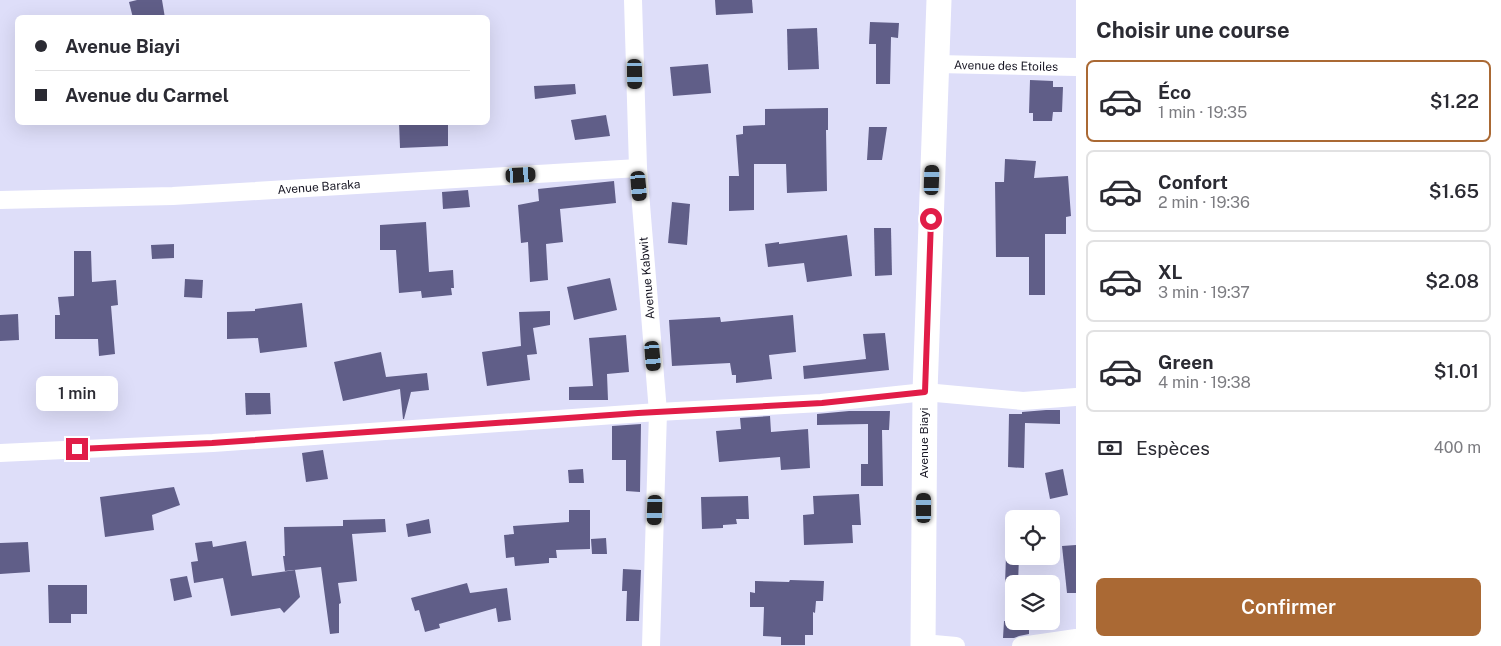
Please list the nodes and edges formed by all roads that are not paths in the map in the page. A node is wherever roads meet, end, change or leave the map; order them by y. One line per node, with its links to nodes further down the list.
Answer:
1 (633, 0): 5 (street, Avenue Kabwit)
2 (939, 0): 3 (street, Avenue Biayi)
3 (937, 64): 4 (street, Avenue des Etoiles); 7 (street, Avenue Biayi)
4 (1076, 67)
5 (638, 168): 6 (street, Avenue Baraka); 9 (street, Avenue Kabwit)
6 (0, 200)
7 (925, 392): 8 (street); 9 (street); 12 (street, Avenue Biayi)
8 (1076, 397)
9 (658, 412): 10 (street); 13 (street, Avenue Kabwit)
10 (0, 453)
11 (1076, 638): 15 (street)
12 (923, 644): 14 (street)
13 (651, 646)
14 (956, 646)
15 (1020, 646)

